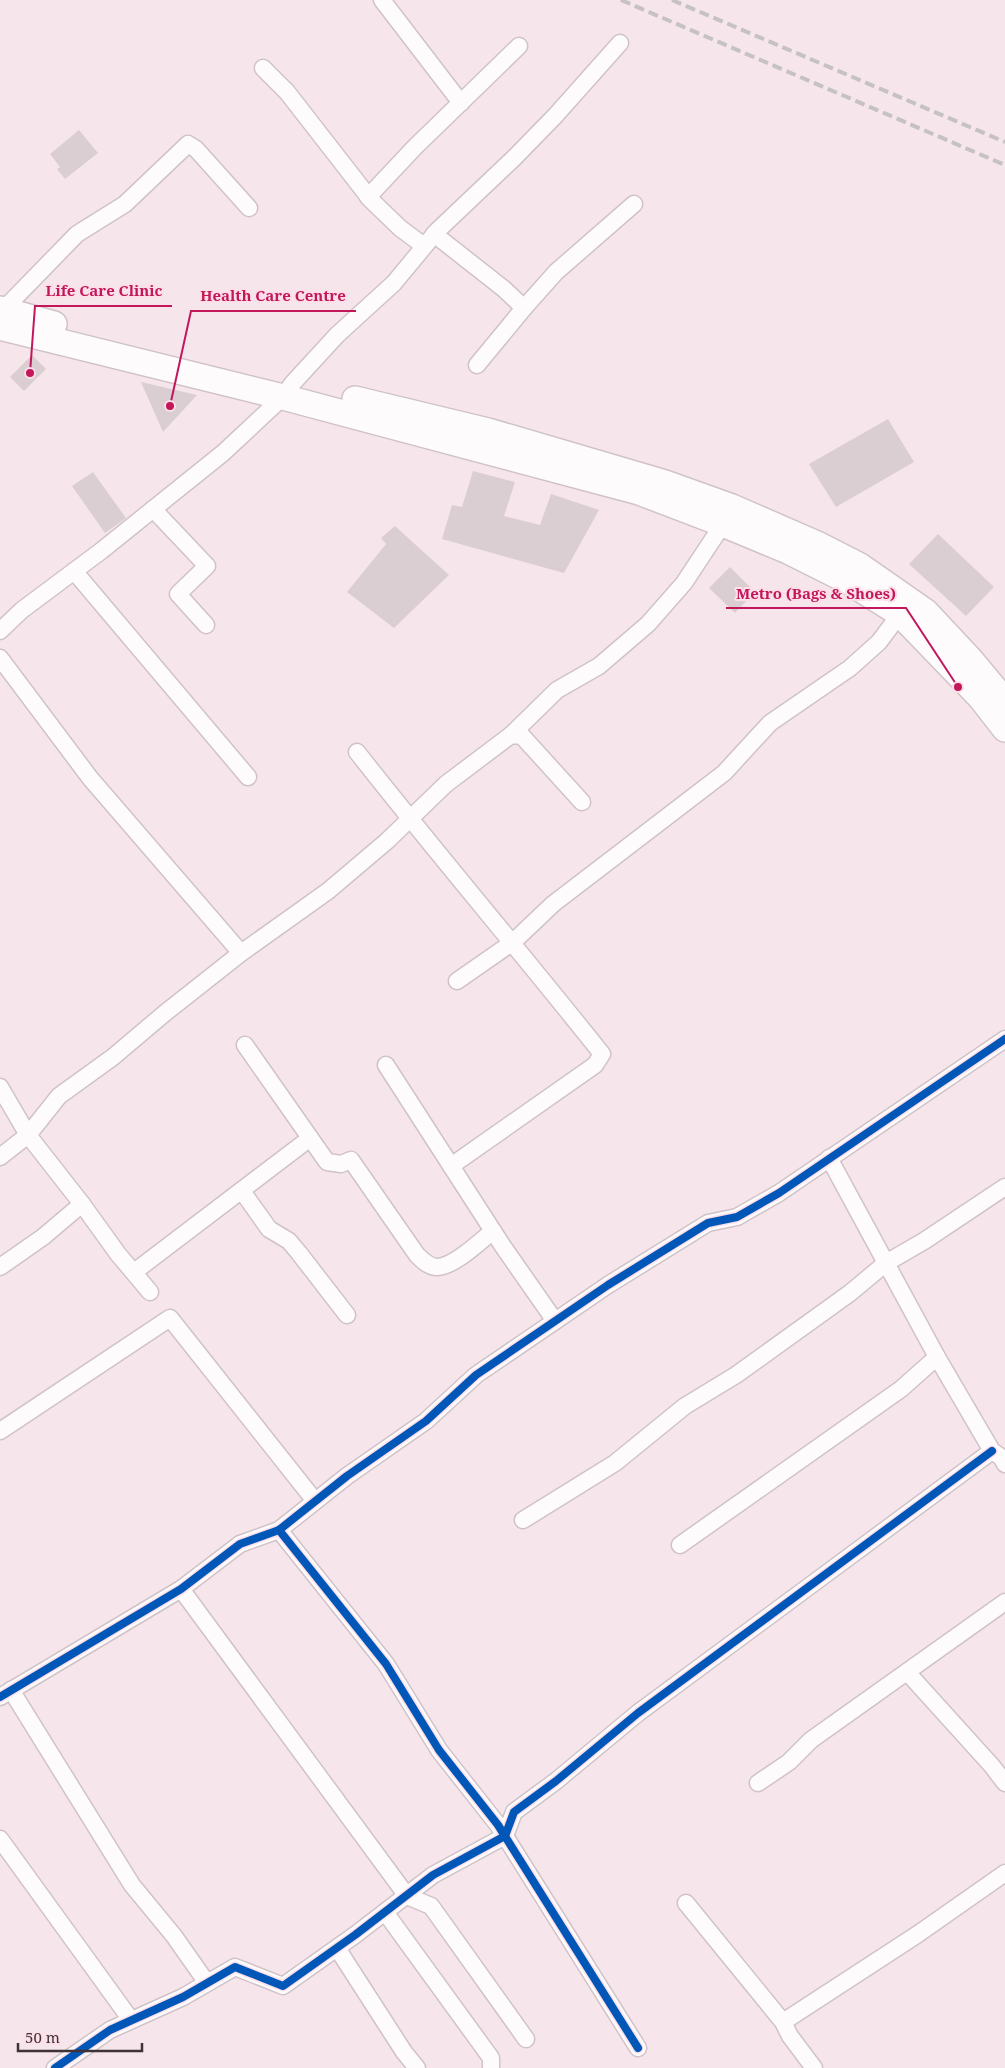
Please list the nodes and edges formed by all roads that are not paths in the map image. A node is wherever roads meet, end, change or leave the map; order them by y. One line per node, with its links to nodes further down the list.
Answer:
1 (382, 0): 5 (street)
2 (620, 43): 9 (street)
3 (520, 46): 5 (street)
4 (263, 68): 6 (street)
5 (461, 103): 6 (street)
6 (368, 197): 9 (street)
7 (634, 204): 10 (street)
8 (250, 208): 11 (street)
9 (429, 240): 10 (street); 13 (street)
10 (524, 308): 12 (street)
11 (1, 315): 13 (main road)
12 (477, 366)
13 (287, 390): 14 (street); 15 (main road); 21 (main road)
14 (153, 509): 16 (street); 18 (street)
15 (724, 524): 17 (main road); 23 (street)
16 (74, 571): 19 (street); 25 (street)
17 (900, 614): 22 (main road); 28 (street)
18 (206, 625)
19 (0, 631)
20 (0, 658): 29 (street)
21 (1005, 701)
22 (1005, 729)
23 (511, 735): 26 (street); 27 (street)
24 (357, 752): 27 (street)
25 (248, 777)
26 (582, 802)
27 (410, 820): 28 (street); 29 (street)
28 (513, 942): 30 (street); 39 (street)
29 (241, 953): 35 (street)
30 (456, 981)
31 (1005, 1039): 38 (street)
32 (245, 1045): 36 (street)
33 (386, 1064): 39 (street)
34 (0, 1087): 35 (street)
35 (28, 1136): 37 (street); 42 (street)
36 (310, 1139): 41 (street); 43 (street)
37 (0, 1157)
38 (829, 1158): 44 (street); 49 (street)
39 (451, 1166): 43 (street)
40 (1005, 1188): 44 (street)
41 (242, 1191): 46 (street); 48 (street)
42 (82, 1204): 45 (street); 46 (street)
43 (494, 1231): 49 (street)
44 (886, 1263): 50 (street); 55 (street)
45 (0, 1267)
46 (134, 1272): 47 (street)
47 (150, 1292)
48 (347, 1315)
49 (555, 1321): 54 (street)
50 (937, 1357): 52 (street); 57 (street)
51 (0, 1431): 54 (street)
52 (992, 1451): 53 (street); 64 (street)
53 (1005, 1464)
54 (315, 1502): 56 (street)
55 (523, 1520)
56 (279, 1530): 58 (street); 64 (street)
57 (680, 1546)
58 (181, 1589): 61 (street); 67 (street)
59 (1005, 1602): 60 (street)
60 (907, 1672): 62 (street); 63 (street)
61 (6, 1694): 71 (street)
62 (758, 1783)
63 (1005, 1783)
64 (505, 1836): 67 (street); 75 (street)
65 (0, 1839): 72 (street)
66 (1005, 1873): 73 (street)
67 (407, 1896): 69 (street); 74 (street)
68 (686, 1903): 73 (street)
69 (385, 1912): 70 (street); 78 (street)
70 (337, 1948): 71 (street); 77 (street)
71 (207, 1983): 72 (street)
72 (131, 2020): 76 (street)
73 (783, 2022): 79 (street)
74 (526, 2039)
75 (638, 2048)
76 (55, 2068)
77 (417, 2068)
78 (491, 2068)
79 (814, 2068)

